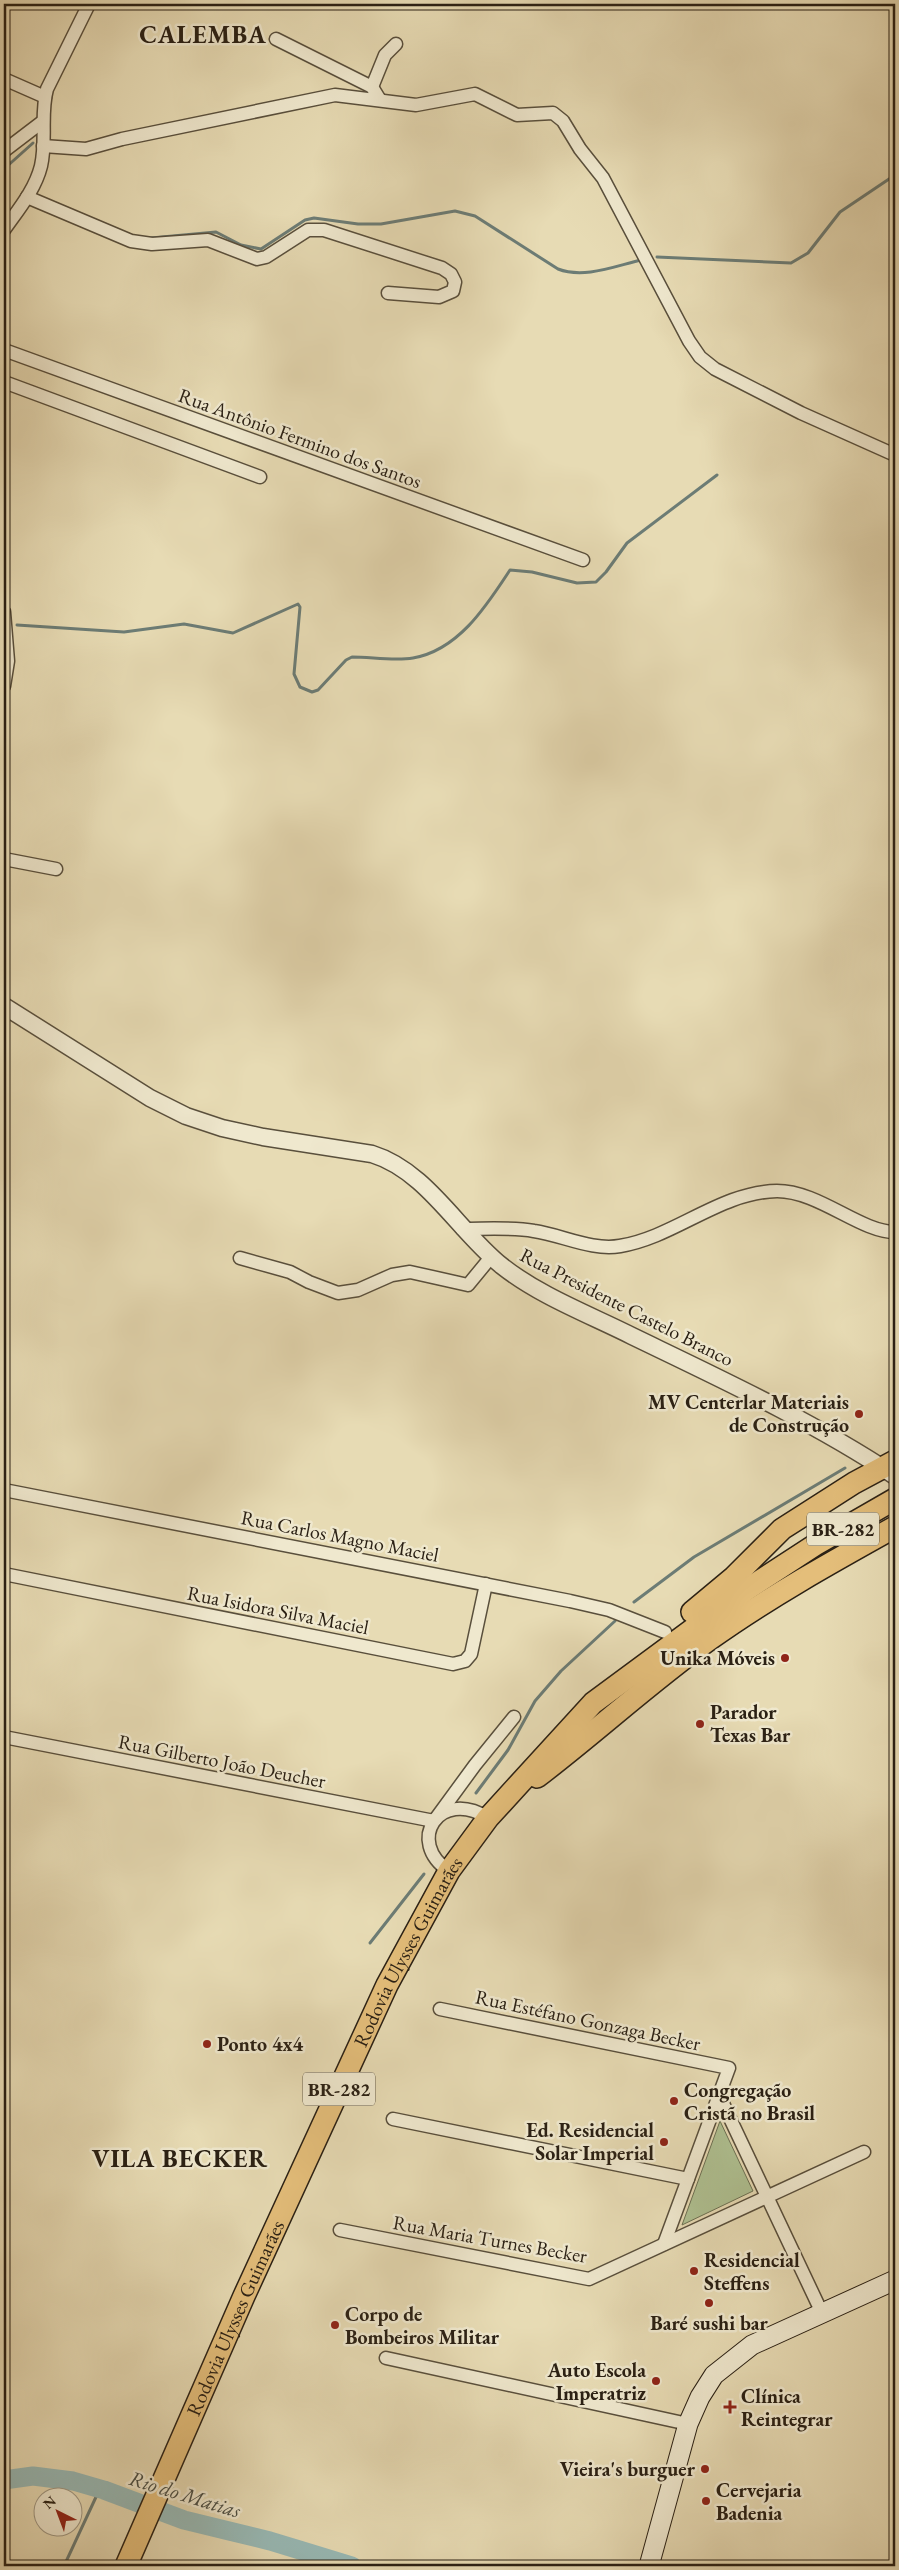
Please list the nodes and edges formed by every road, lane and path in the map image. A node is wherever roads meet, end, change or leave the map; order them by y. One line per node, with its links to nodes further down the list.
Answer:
1 (89, 4): 6 (street)
2 (276, 39): 5 (street)
3 (396, 44): 5 (street)
4 (4, 80): 6 (street)
5 (372, 87): 7 (street)
6 (45, 97): 8 (street)
7 (380, 100): 9 (street); 16 (street)
8 (42, 122): 9 (street); 10 (street)
9 (43, 146): 11 (street)
10 (4, 151)
11 (26, 197): 12 (street); 13 (street)
12 (4, 230)
13 (388, 293)
14 (4, 350): 18 (street, Rua Antônio Fermino dos Santos)
15 (4, 382): 17 (street)
16 (895, 455)
17 (260, 477)
18 (583, 560)
19 (4, 612): 20 (street)
20 (4, 686)
21 (4, 859): 22 (street)
22 (56, 868)
23 (4, 1006): 24 (street, Rua Presidente Castelo Branco)
24 (462, 1229): 25 (street); 26 (street, Rua Presidente Castelo Branco)
25 (895, 1232)
26 (491, 1257): 27 (street); 28 (street, Rua Presidente Castelo Branco)
27 (240, 1258)
28 (891, 1468): 34 (highway)
29 (4, 1490): 33 (street, Rua Carlos Magno Maciel)
30 (895, 1500): 35 (highway, Rodovia Ulysses Guimarães / BR-282)
31 (895, 1527): 38 (highway)
32 (4, 1574): 33 (street, Rua Isidora Silva Maciel)
33 (486, 1584): 34 (street, Rua Carlos Magno Maciel)
34 (665, 1632): 35 (highway)
35 (592, 1703): 38 (highway, Rodovia Ulysses Guimarães / BR-282)
36 (514, 1717): 39 (street)
37 (4, 1737): 39 (street, Rua Gilberto João Deucher)
38 (493, 1812): 39 (street); 40 (highway, Rodovia Ulysses Guimarães / BR-282)
39 (434, 1821): 40 (street)
40 (449, 1871): 53 (highway, Rodovia Ulysses Guimarães / BR-282)
41 (440, 2008): 42 (street, Rua Estéfano Gonzaga Becker)
42 (719, 2096): 45 (street); 46 (street)
43 (393, 2119): 45 (street)
44 (864, 2152): 46 (street, Rua Maria Turnes Becker)
45 (688, 2179): 48 (street)
46 (767, 2196): 48 (street, Rua Maria Turnes Becker); 50 (street)
47 (340, 2230): 48 (street, Rua Maria Turnes Becker)
48 (664, 2244)
49 (895, 2280): 50 (main road)
50 (822, 2313): 52 (main road)
51 (386, 2358): 52 (street)
52 (688, 2424): 54 (main road)
53 (126, 2566)
54 (649, 2566)

